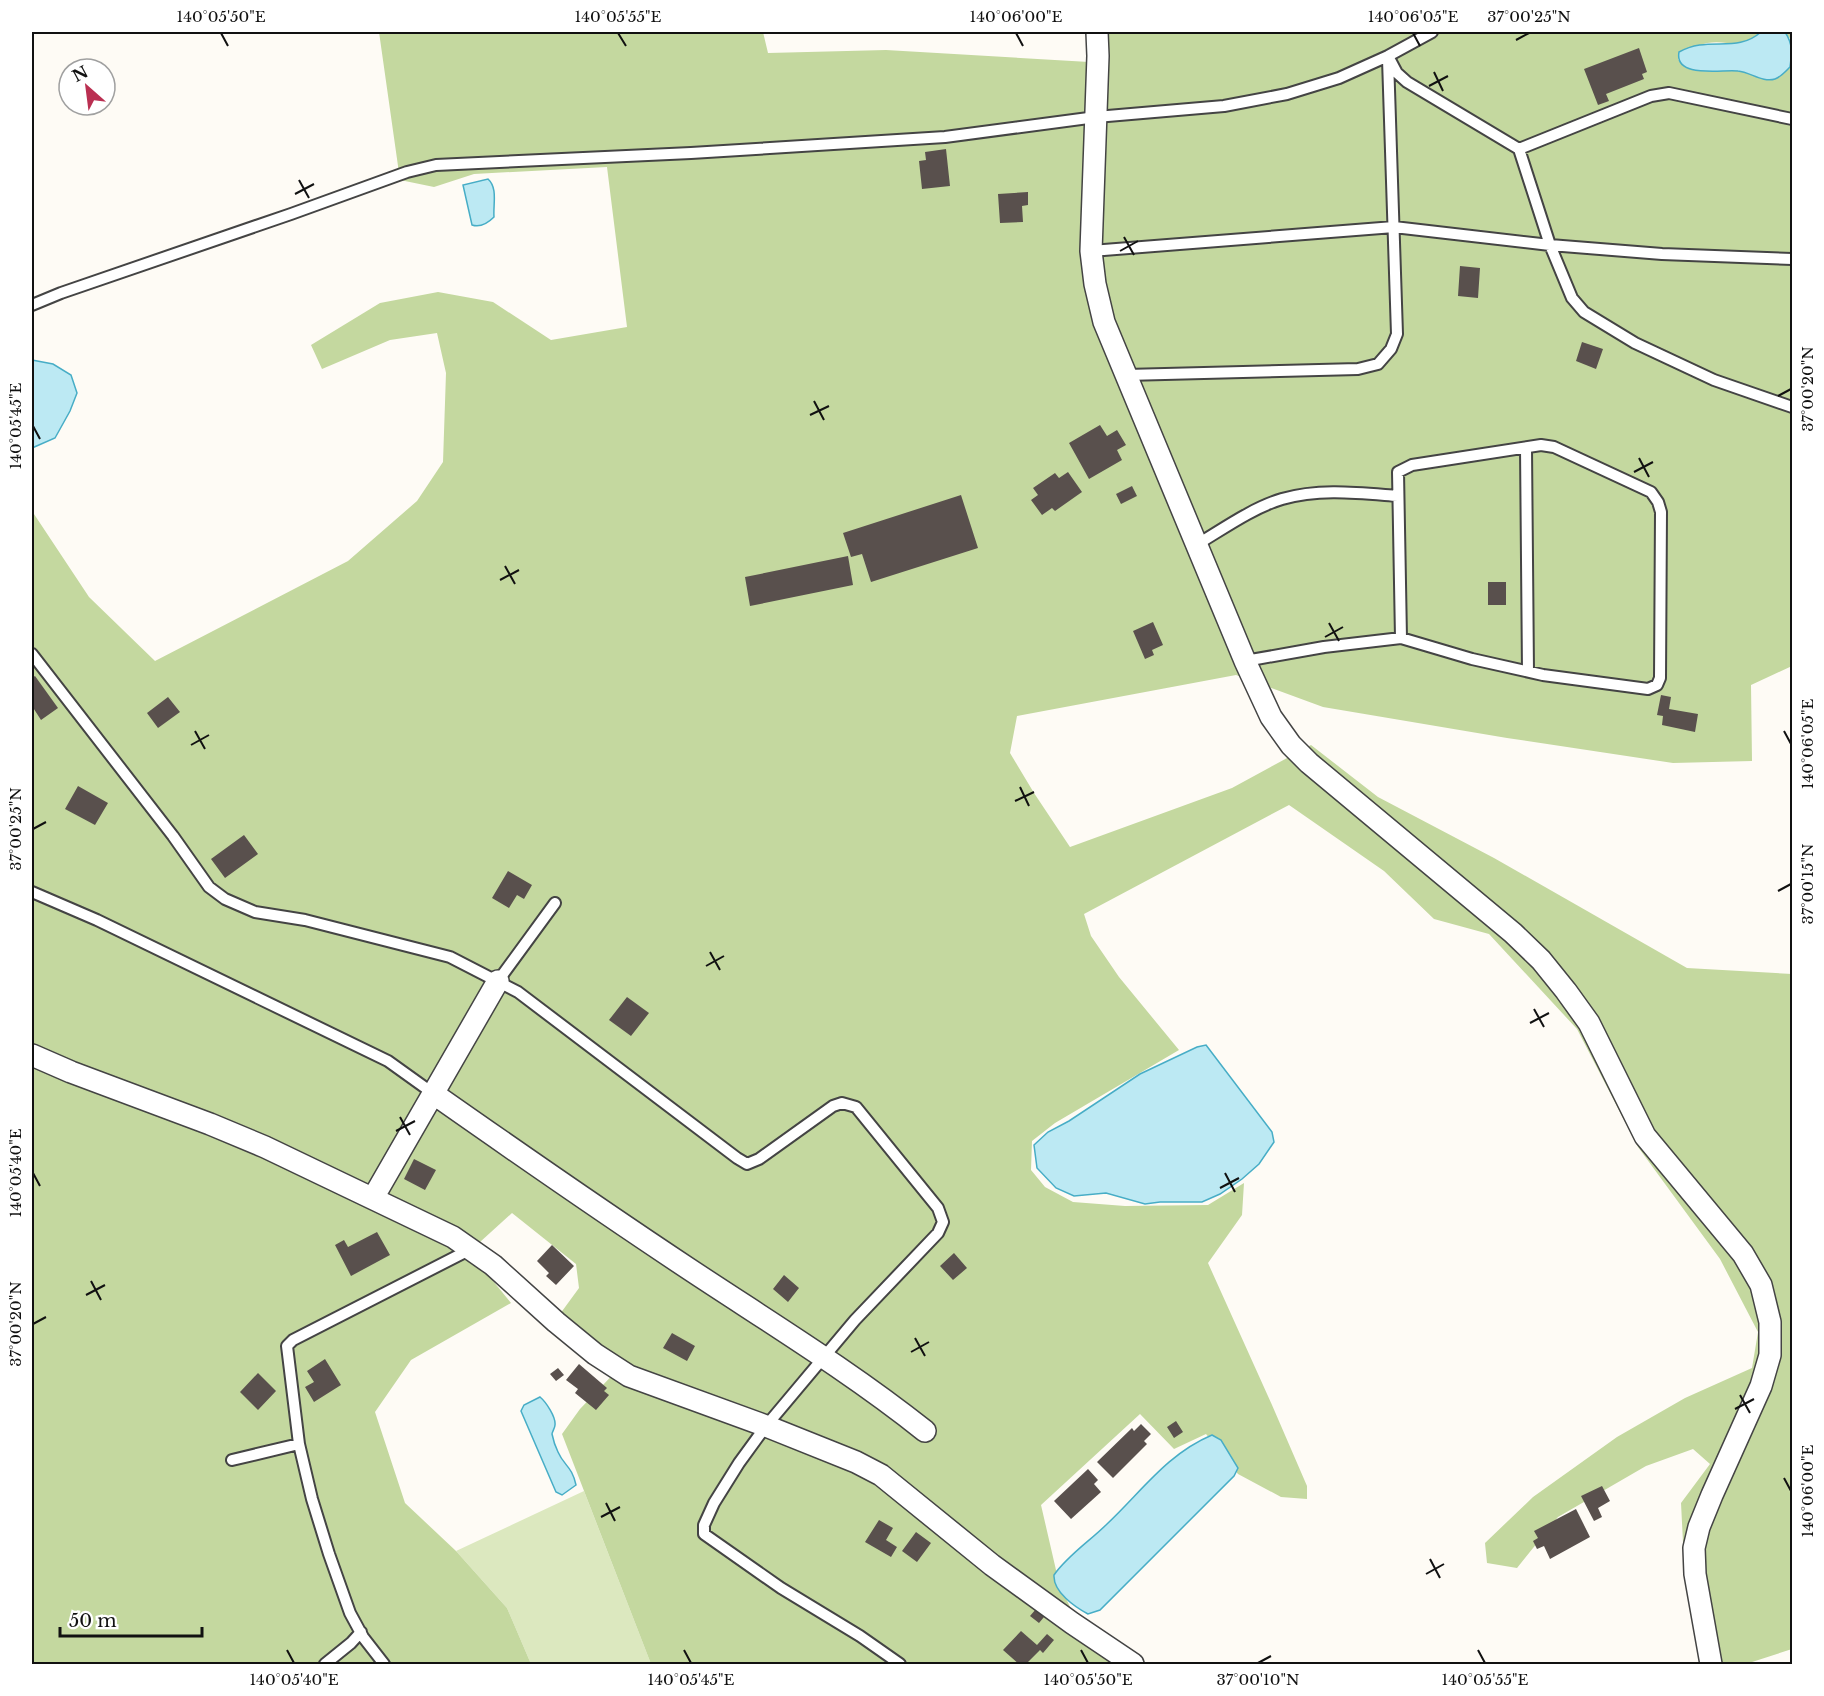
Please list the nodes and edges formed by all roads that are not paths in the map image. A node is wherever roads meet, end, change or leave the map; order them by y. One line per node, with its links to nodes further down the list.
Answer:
1 (1097, 32): 4 (street)
2 (1432, 32): 3 (lane)
3 (1388, 56): 4 (lane); 6 (lane); 7 (lane)
4 (1096, 117): 9 (street); 11 (lane)
5 (1792, 119): 6 (lane)
6 (1519, 149): 8 (lane)
7 (1394, 226): 8 (lane); 9 (lane); 12 (lane)
8 (1550, 245): 10 (lane); 13 (lane)
9 (1091, 251): 12 (street)
10 (1792, 259)
11 (32, 305)
12 (1126, 375): 16 (street)
13 (1792, 407)
14 (1526, 448): 15 (lane); 20 (lane); 20 (lane)
15 (1398, 496): 16 (lane); 17 (lane)
16 (1196, 545): 19 (street)
17 (1401, 638): 19 (lane); 20 (lane)
18 (32, 654): 23 (lane)
19 (1245, 662): 38 (street)
20 (1528, 671)
21 (32, 892): 25 (lane)
22 (555, 903): 23 (lane)
23 (498, 981): 25 (street); 28 (lane)
24 (32, 1055): 26 (street)
25 (434, 1094): 26 (street); 28 (street)
26 (373, 1198): 27 (street)
27 (471, 1249): 29 (street); 31 (lane)
28 (823, 1358): 29 (lane); 30 (street)
29 (766, 1426): 36 (lane); 37 (street)
30 (925, 1431)
31 (299, 1444): 32 (lane); 33 (lane)
32 (232, 1460)
33 (361, 1632): 34 (lane); 35 (lane)
34 (325, 1665)
35 (384, 1665)
36 (900, 1665)
37 (1133, 1665)
38 (1711, 1665)

